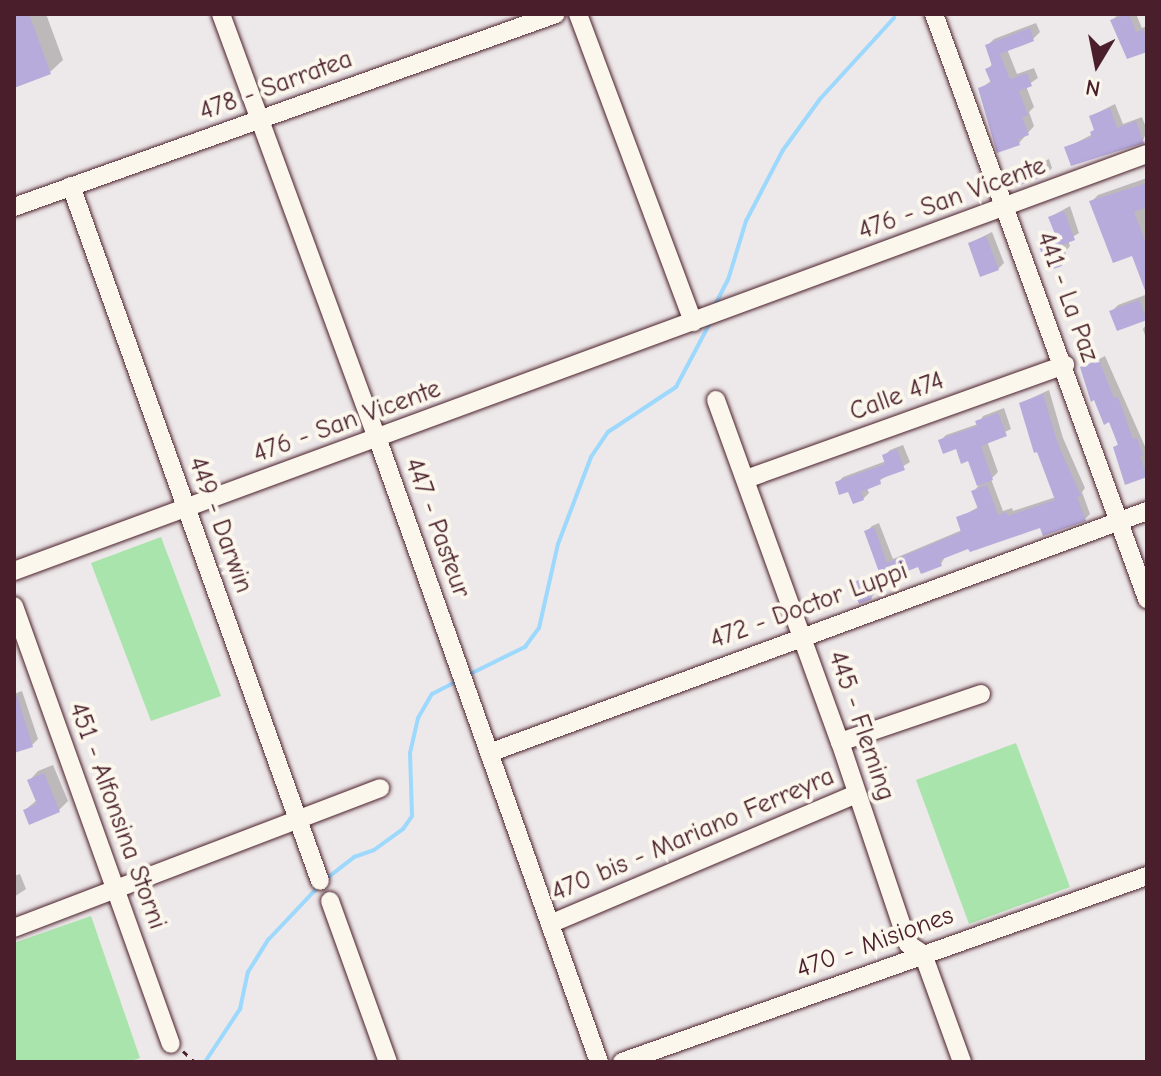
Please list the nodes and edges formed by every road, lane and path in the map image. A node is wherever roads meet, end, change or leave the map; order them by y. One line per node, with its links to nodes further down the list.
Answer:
1 (221, 14): 5 (street, 447 - Pasteur)
2 (556, 14): 5 (street, 478 - Sarratea)
3 (578, 14): 10 (street)
4 (934, 14): 9 (street, 441 - La Paz)
5 (260, 119): 7 (street, 478 - Sarratea); 13 (street, 447 - Pasteur)
6 (1147, 154): 9 (street, 476 - San Vicente)
7 (71, 186): 8 (street, 478 - Sarratea); 15 (street, 449 - Darwin)
8 (14, 207)
9 (1006, 207): 10 (street, 476 - San Vicente); 11 (street, 441 - La Paz)
10 (696, 322): 13 (street, 476 - San Vicente)
11 (1065, 365): 14 (street, Calle 474); 17 (street, 441 - La Paz)
12 (716, 400): 14 (street, 445 - Fleming)
13 (378, 440): 15 (street, 476 - San Vicente); 24 (street, 447 - Pasteur)
14 (746, 479): 21 (street, 445 - Fleming)
15 (186, 507): 18 (street, 476 - San Vicente); 27 (street, 449 - Darwin)
16 (1147, 511): 17 (street, 472 - Doctor Luppi)
17 (1120, 521): 19 (street, 441 - La Paz); 21 (street, 472 - Doctor Luppi)
18 (14, 571)
19 (1147, 599)
20 (14, 606): 30 (street, 451 - Alfonsina Storni)
21 (803, 635): 23 (street, 445 - Fleming); 24 (street, 472 - Doctor Luppi)
22 (981, 694): 23 (street, 470 bis - Mariano Ferreyra)
23 (840, 742): 26 (street, 445 - Fleming)
24 (489, 753): 32 (street, 447 - Pasteur)
25 (380, 788): 27 (street)
26 (857, 794): 32 (street, 470 bis - Mariano Ferreyra); 34 (street, 445 - Fleming)
27 (301, 820): 29 (street, 449 - Darwin); 30 (street)
28 (1147, 876): 34 (street, 470 - Misiones)
29 (320, 881)
30 (116, 891): 33 (street); 35 (street, 451 - Alfonsina Storni)
31 (330, 901): 36 (street)
32 (550, 924): 37 (street, 447 - Pasteur)
33 (14, 928)
34 (923, 954): 38 (street, 470 - Misiones); 39 (street, 445 - Fleming)
35 (171, 1044)
36 (388, 1062)
37 (599, 1062)
38 (622, 1062)
39 (962, 1062)

